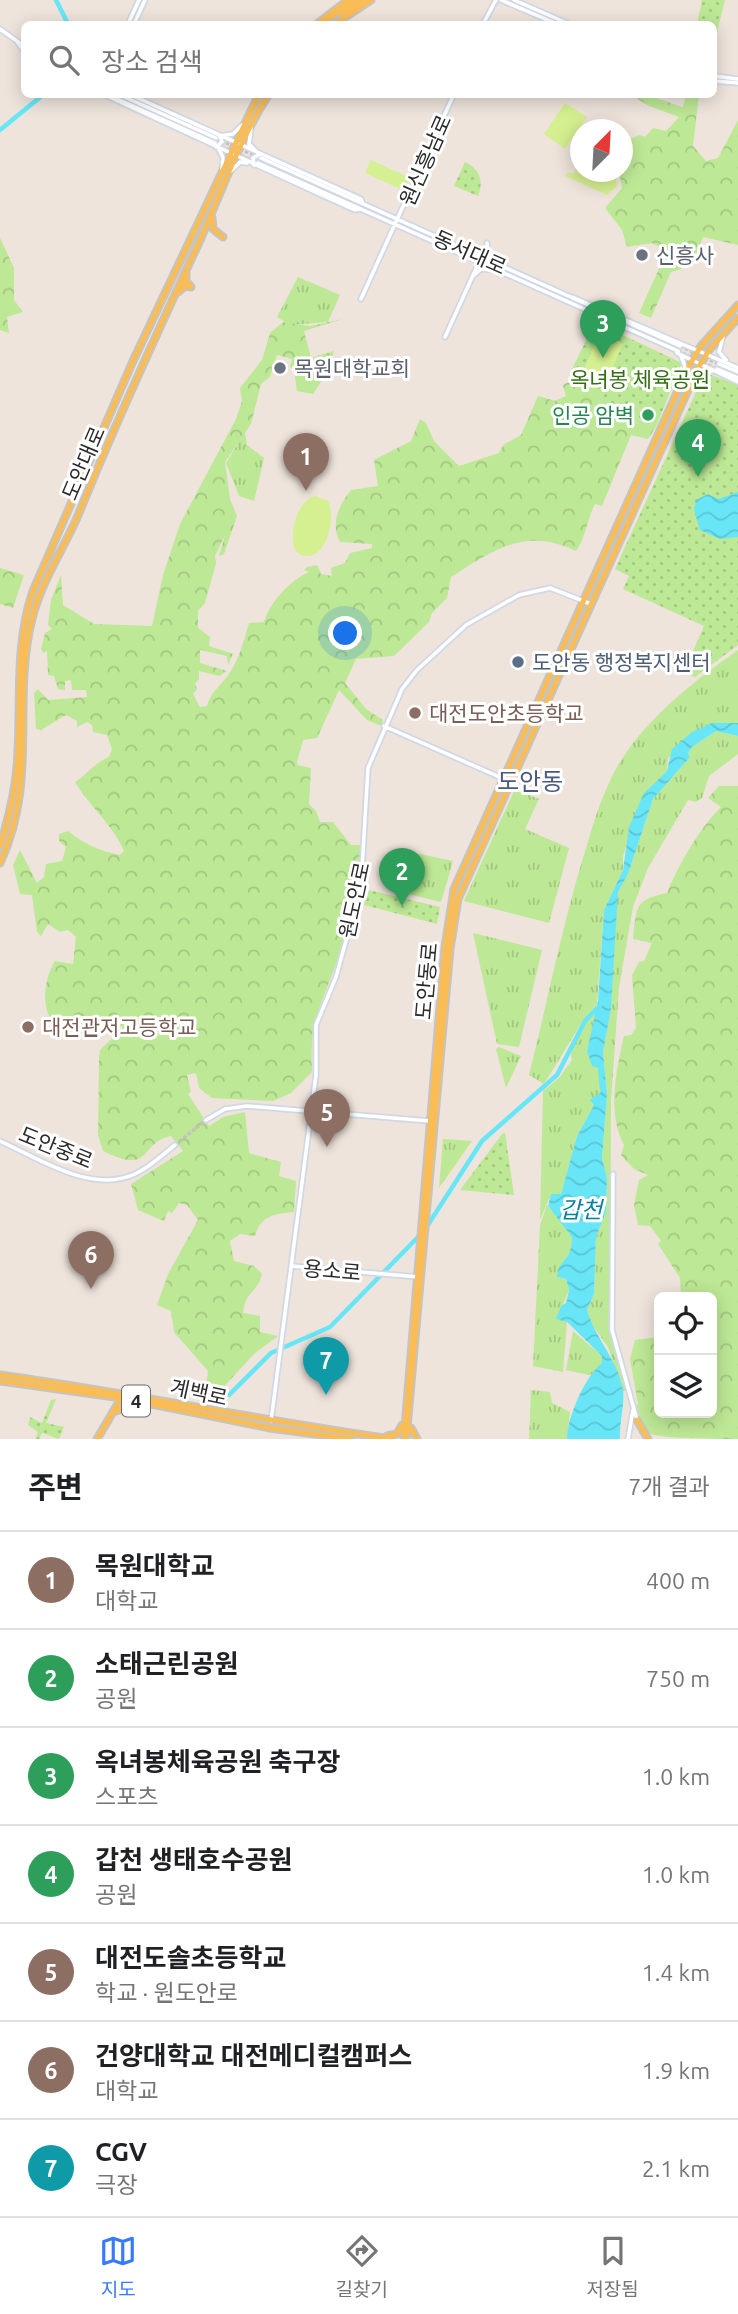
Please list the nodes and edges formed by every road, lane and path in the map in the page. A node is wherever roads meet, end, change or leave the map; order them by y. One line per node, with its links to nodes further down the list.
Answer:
1 (139, 0): 9 (street)
2 (145, 0): 10 (street)
3 (348, 0): 11 (main road)
4 (356, 0): 12 (main road)
5 (364, 0): 13 (main road)
6 (372, 0): 14 (main road)
7 (499, 0): 15 (street); 16 (street)
8 (514, 0): 17 (street)
9 (129, 21)
10 (135, 21)
11 (323, 21)
12 (324, 21)
13 (334, 21)
14 (340, 21)
15 (487, 21)
16 (550, 21)
17 (562, 21)
18 (0, 29): 19 (street)
19 (21, 46)
20 (717, 79): 21 (street)
21 (738, 81)
22 (114, 98): 30 (street)
23 (126, 98): 30 (street)
24 (136, 98): 30 (street)
25 (257, 98): 28 (main road, 도안대로)
26 (266, 98): 29 (main road, 도안대로)
27 (452, 98): 40 (street, 원신흥남로)
28 (244, 123): 30 (street); 31 (main road, 도안대로)
29 (251, 125): 32 (main road, 도안대로); 35 (street)
30 (216, 141): 31 (street, 동서대로); 33 (street, 동서대로); 37 (street)
31 (234, 143): 32 (street, 동서대로); 33 (main road, 도안대로)
32 (242, 147): 34 (main road, 도안대로); 35 (street, 동서대로)
33 (229, 153): 34 (street, 동서대로); 37 (main road, 도안대로)
34 (237, 156): 36 (street, 동서대로); 38 (main road, 도안대로)
35 (261, 156): 36 (street); 40 (street, 동서대로)
36 (256, 164): 38 (street); 40 (street, 동서대로)
37 (222, 169): 68 (main road, 도안대로)
38 (230, 172): 39 (main road, 도안대로)
39 (216, 204): 41 (main road); 45 (main road, 도안대로)
40 (397, 222): 43 (street, 동서대로); 48 (street, 원신흥남로)
41 (223, 237)
42 (487, 243): 44 (street)
43 (480, 260): 44 (street, 동서대로); 46 (street)
44 (498, 267): 46 (street); 49 (street, 동서대로)
45 (187, 268): 47 (main road, 도안대로); 47 (main road)
46 (471, 279): 53 (street)
47 (174, 297): 69 (main road, 도안대로)
48 (361, 299)
49 (569, 300): 54 (street, 동서대로); 54 (street)
50 (738, 305): 55 (main road, 도안동로)
51 (738, 318): 52 (main road, 도안동로)
52 (724, 334): 56 (main road, 도안동로); 60 (street)
53 (445, 337)
54 (678, 349): 55 (street); 57 (street); 61 (street)
55 (698, 350): 56 (street); 57 (main road, 도안동로)
56 (706, 354): 58 (main road, 도안동로); 59 (street)
57 (693, 360): 58 (street); 61 (main road, 도안동로)
58 (701, 364): 59 (street); 63 (main road, 도안동로)
59 (718, 366): 60 (street); 62 (street); 63 (street)
60 (738, 369)
61 (687, 372): 64 (main road, 도안동로)
62 (738, 380)
63 (687, 393): 65 (main road, 도안동로)
64 (583, 600): 65 (street, 원도안로); 66 (street, 원도안로); 67 (main road, 도안동로)
65 (591, 604): 67 (main road, 도안동로)
66 (384, 726): 67 (street); 70 (street, 원도안로)
67 (506, 780): 72 (main road, 도안동로)
68 (0, 846)
69 (0, 863)
70 (311, 1111): 71 (street); 72 (street); 76 (street, 원도안로)
71 (206, 1120)
72 (433, 1121): 77 (main road, 도안동로); 77 (main road, 도안동로)
73 (0, 1141): 74 (street, 도안중로)
74 (175, 1145)
75 (613, 1174): 83 (street)
76 (291, 1266): 77 (street, 용소로); 87 (street, 원도안로)
77 (419, 1277): 85 (main road, 도안동로)
78 (0, 1374): 80 (main road, 계백로 / 4)
79 (0, 1381): 81 (main road, 계백로 / 4)
80 (123, 1395): 81 (main road, 계백로 / 4); 82 (main road, 계백로 / 4); 84 (main road); 87 (main road, 계백로 / 4)
81 (108, 1396): 84 (main road)
82 (140, 1402): 84 (main road); 90 (main road, 계백로 / 4)
83 (633, 1409): 86 (street); 94 (street)
84 (114, 1413): 89 (main road)
85 (407, 1418): 88 (main road); 92 (main road, 도안동로); 93 (main road)
86 (637, 1420): 95 (main road)
87 (271, 1423): 88 (main road, 계백로 / 4)
88 (381, 1437): 91 (main road, 계백로 / 4)
89 (97, 1439)
90 (351, 1439)
91 (392, 1439)
92 (405, 1439)
93 (418, 1439)
94 (628, 1439)
95 (649, 1439)

